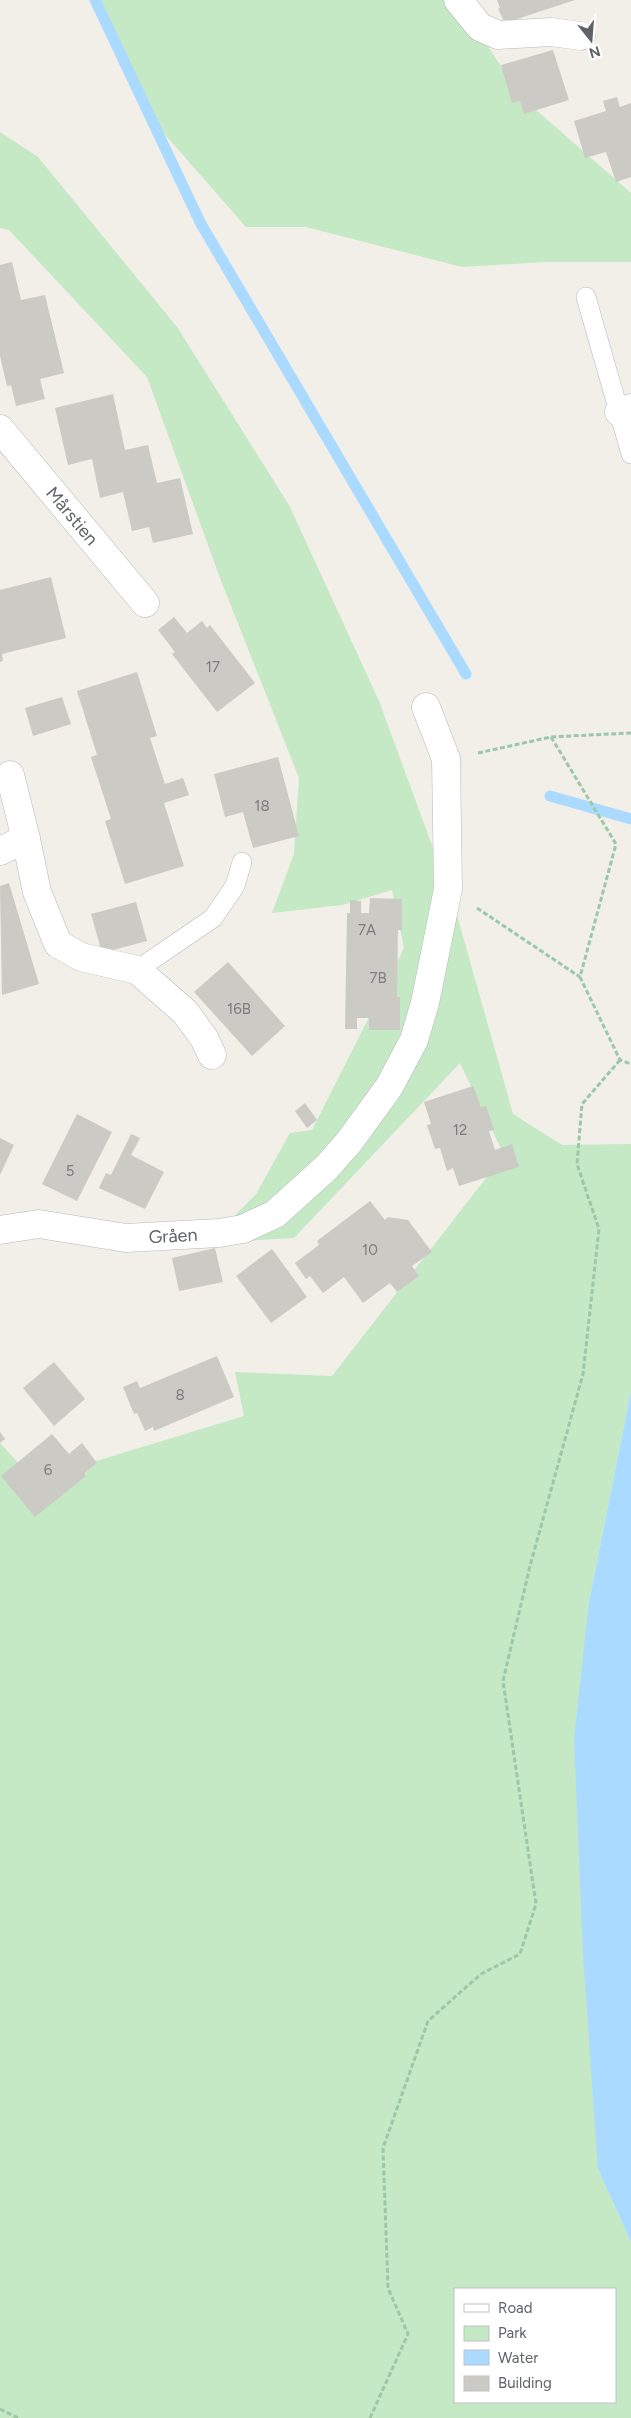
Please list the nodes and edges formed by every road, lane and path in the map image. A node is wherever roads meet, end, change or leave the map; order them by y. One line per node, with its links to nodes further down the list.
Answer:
1 (458, 0): 2 (street)
2 (582, 36)
3 (586, 297): 4 (lane)
4 (625, 410): 6 (lane)
5 (0, 429): 7 (street, Mårstien)
6 (631, 454)
7 (145, 603)
8 (426, 706): 11 (street, Gråen)
9 (631, 733): 10 (path)
10 (551, 737): 11 (path); 18 (path)
11 (446, 759): 16 (street, Gråen)
12 (10, 775): 13 (street)
13 (26, 839): 14 (street); 17 (street)
14 (0, 851)
15 (242, 862): 17 (lane)
16 (448, 889): 18 (path); 22 (street, Gråen)
17 (137, 970): 19 (street)
18 (580, 977): 20 (path)
19 (212, 1055)
20 (620, 1060): 21 (path); 25 (path)
21 (631, 1064)
22 (0, 1230)
23 (0, 2409): 24 (path)
24 (18, 2418)
25 (370, 2418)

